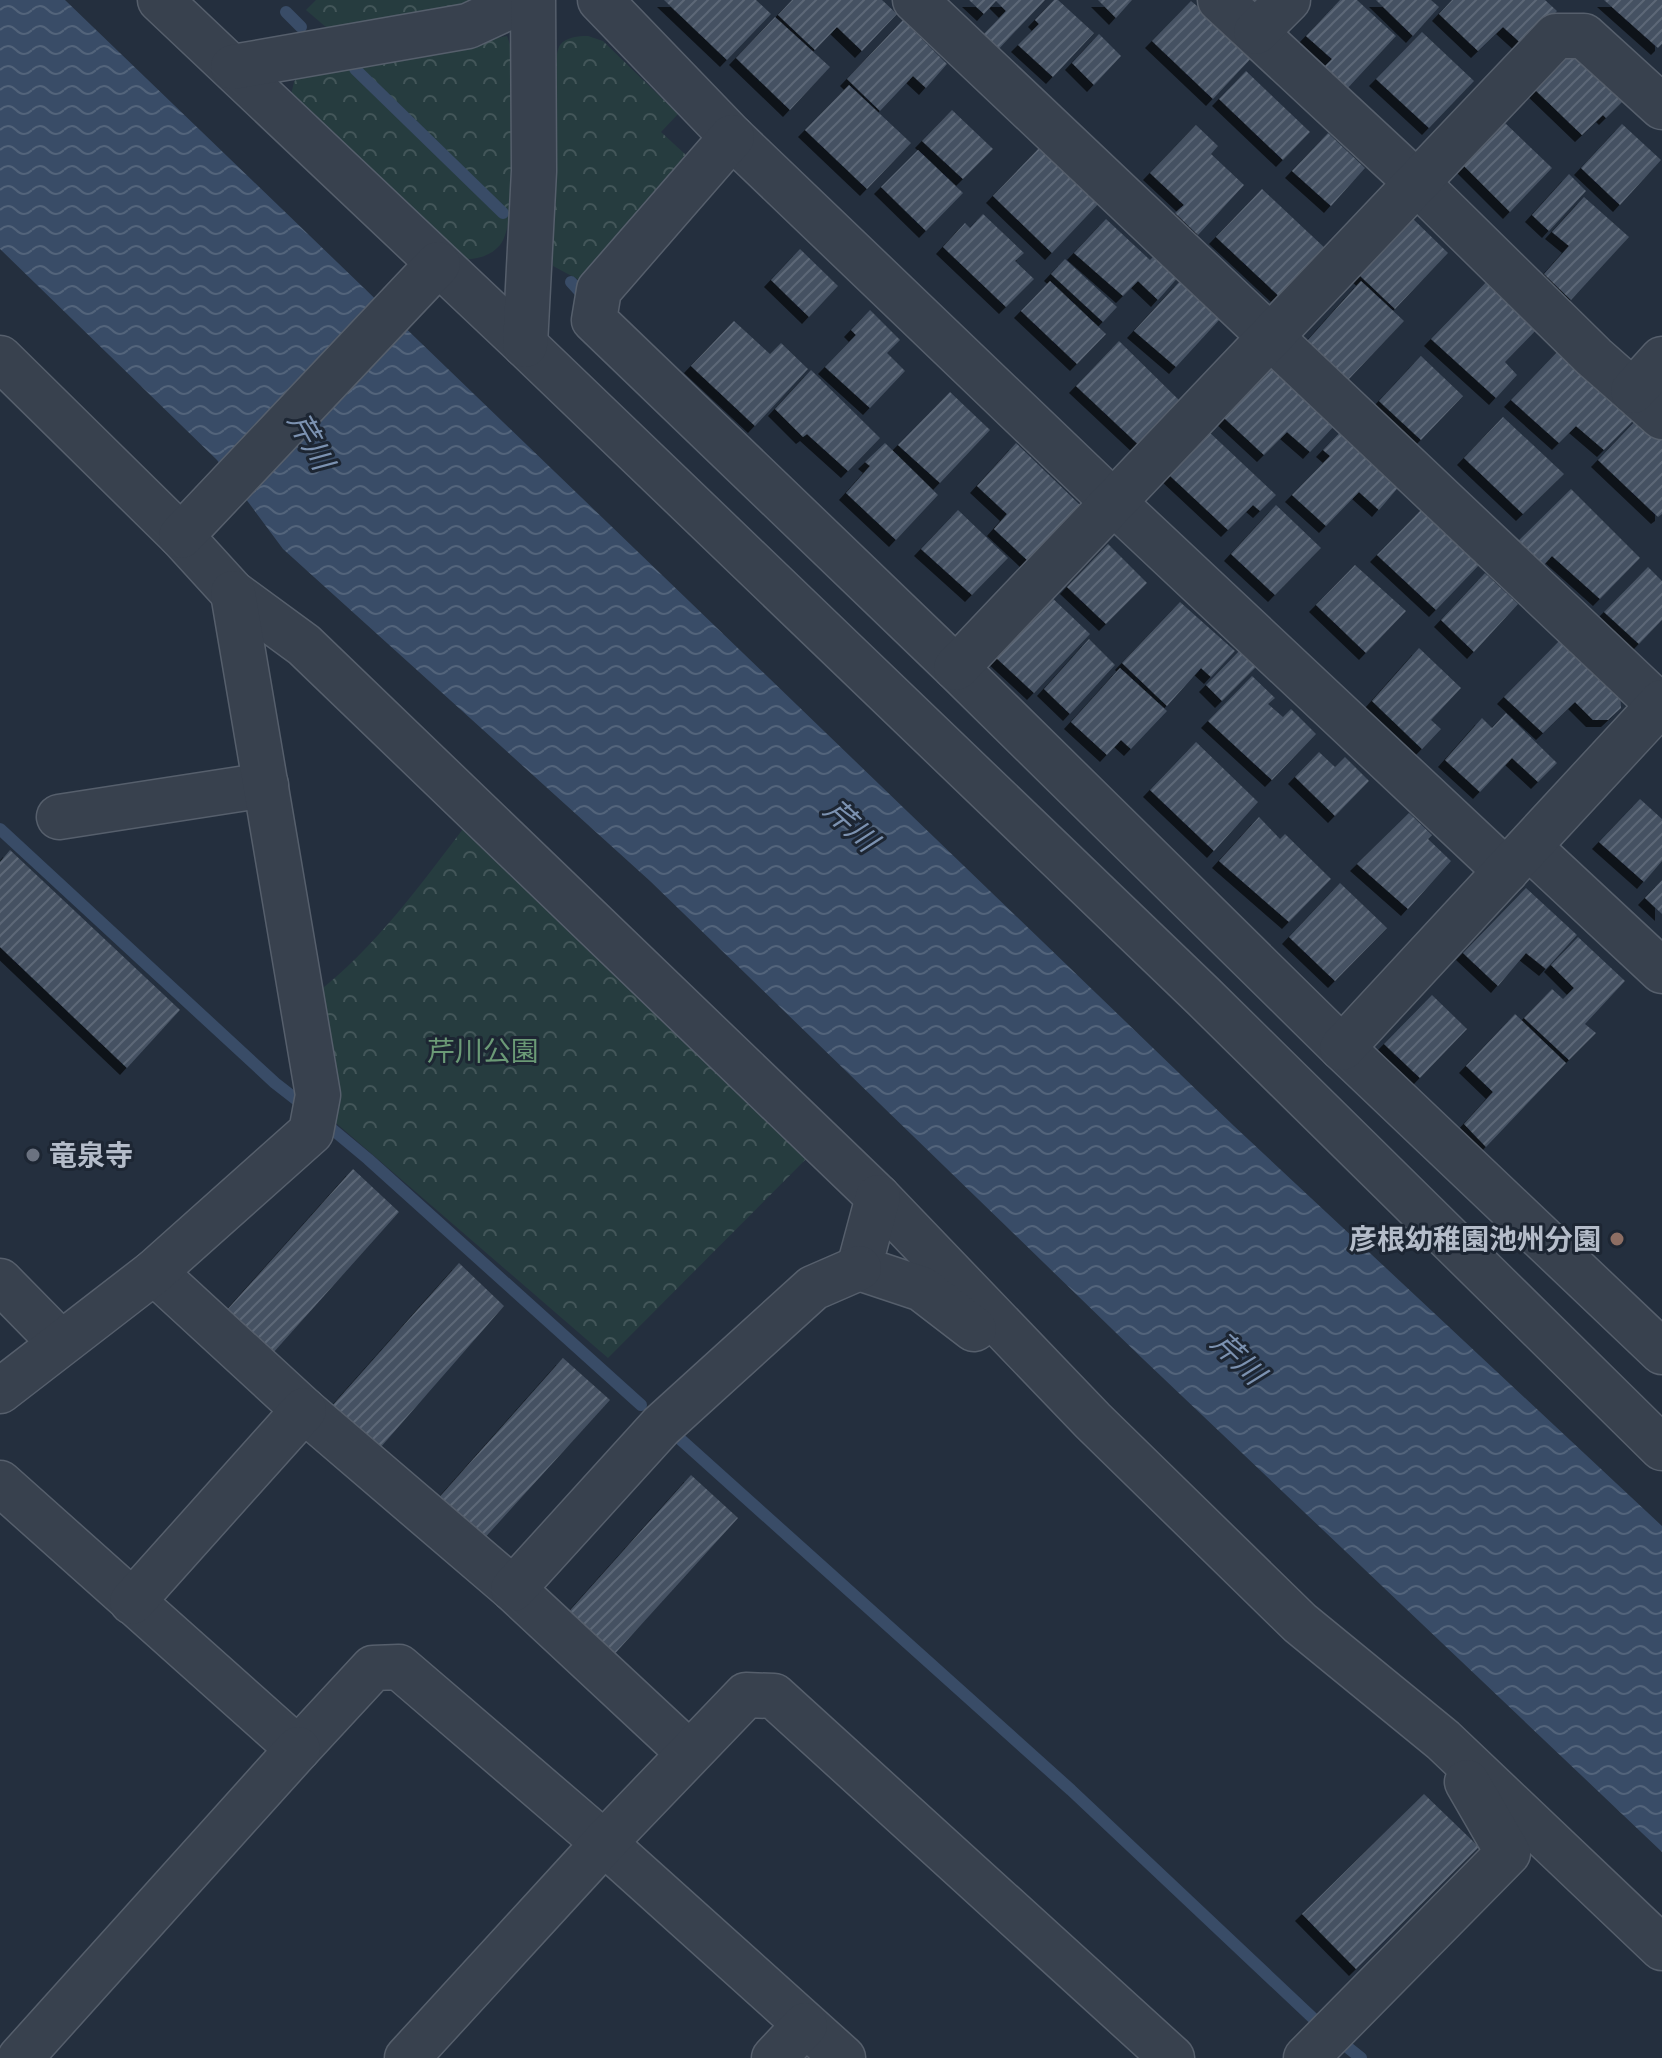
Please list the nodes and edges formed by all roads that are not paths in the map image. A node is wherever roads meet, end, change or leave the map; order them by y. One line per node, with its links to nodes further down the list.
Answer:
1 (160, 0): 10 (street)
2 (524, 0): 10 (street)
3 (533, 0): 16 (street)
4 (560, 0): 8 (street)
5 (915, 0): 15 (street)
6 (1220, 0): 9 (street)
7 (1288, 0): 9 (street)
8 (604, 6): 12 (street)
9 (1256, 32): 13 (street)
10 (233, 67): 14 (street)
11 (1662, 107): 13 (street)
12 (732, 137): 20 (street); 23 (street)
13 (1417, 183): 15 (street); 18 (street)
14 (428, 274): 16 (street); 21 (street)
15 (1269, 337): 20 (street); 24 (street)
16 (525, 345): 39 (street)
17 (0, 358): 19 (street)
18 (1652, 389)
19 (17, 400): 21 (street)
20 (1112, 501): 23 (street); 27 (street)
21 (188, 528): 22 (street)
22 (233, 593): 25 (street); 30 (street)
23 (963, 661): 29 (street)
24 (1660, 704): 27 (street)
25 (266, 785): 26 (street); 32 (street)
26 (59, 817)
27 (1518, 859): 28 (street); 29 (street)
28 (1662, 971)
29 (1351, 1038): 35 (street)
30 (878, 1197): 31 (street); 38 (street)
31 (859, 1268): 38 (street); 41 (street)
32 (154, 1272): 34 (street); 37 (street)
33 (0, 1281): 34 (street)
34 (61, 1343): 36 (street)
35 (1662, 1352)
36 (0, 1391)
37 (304, 1410): 41 (street); 42 (street)
38 (1093, 1421): 43 (street)
39 (1662, 1448)
40 (0, 1483): 42 (street)
41 (513, 1589): 45 (street)
42 (132, 1602): 44 (street)
43 (1443, 1740): 47 (street); 54 (street)
44 (298, 1749): 46 (street); 49 (street)
45 (689, 1753): 46 (street); 53 (street)
46 (604, 1843): 48 (street); 50 (street)
47 (1662, 1948)
48 (805, 2025): 51 (street); 52 (street)
49 (20, 2058)
50 (407, 2058)
51 (774, 2058)
52 (843, 2058)
53 (1172, 2058)
54 (1306, 2058)

